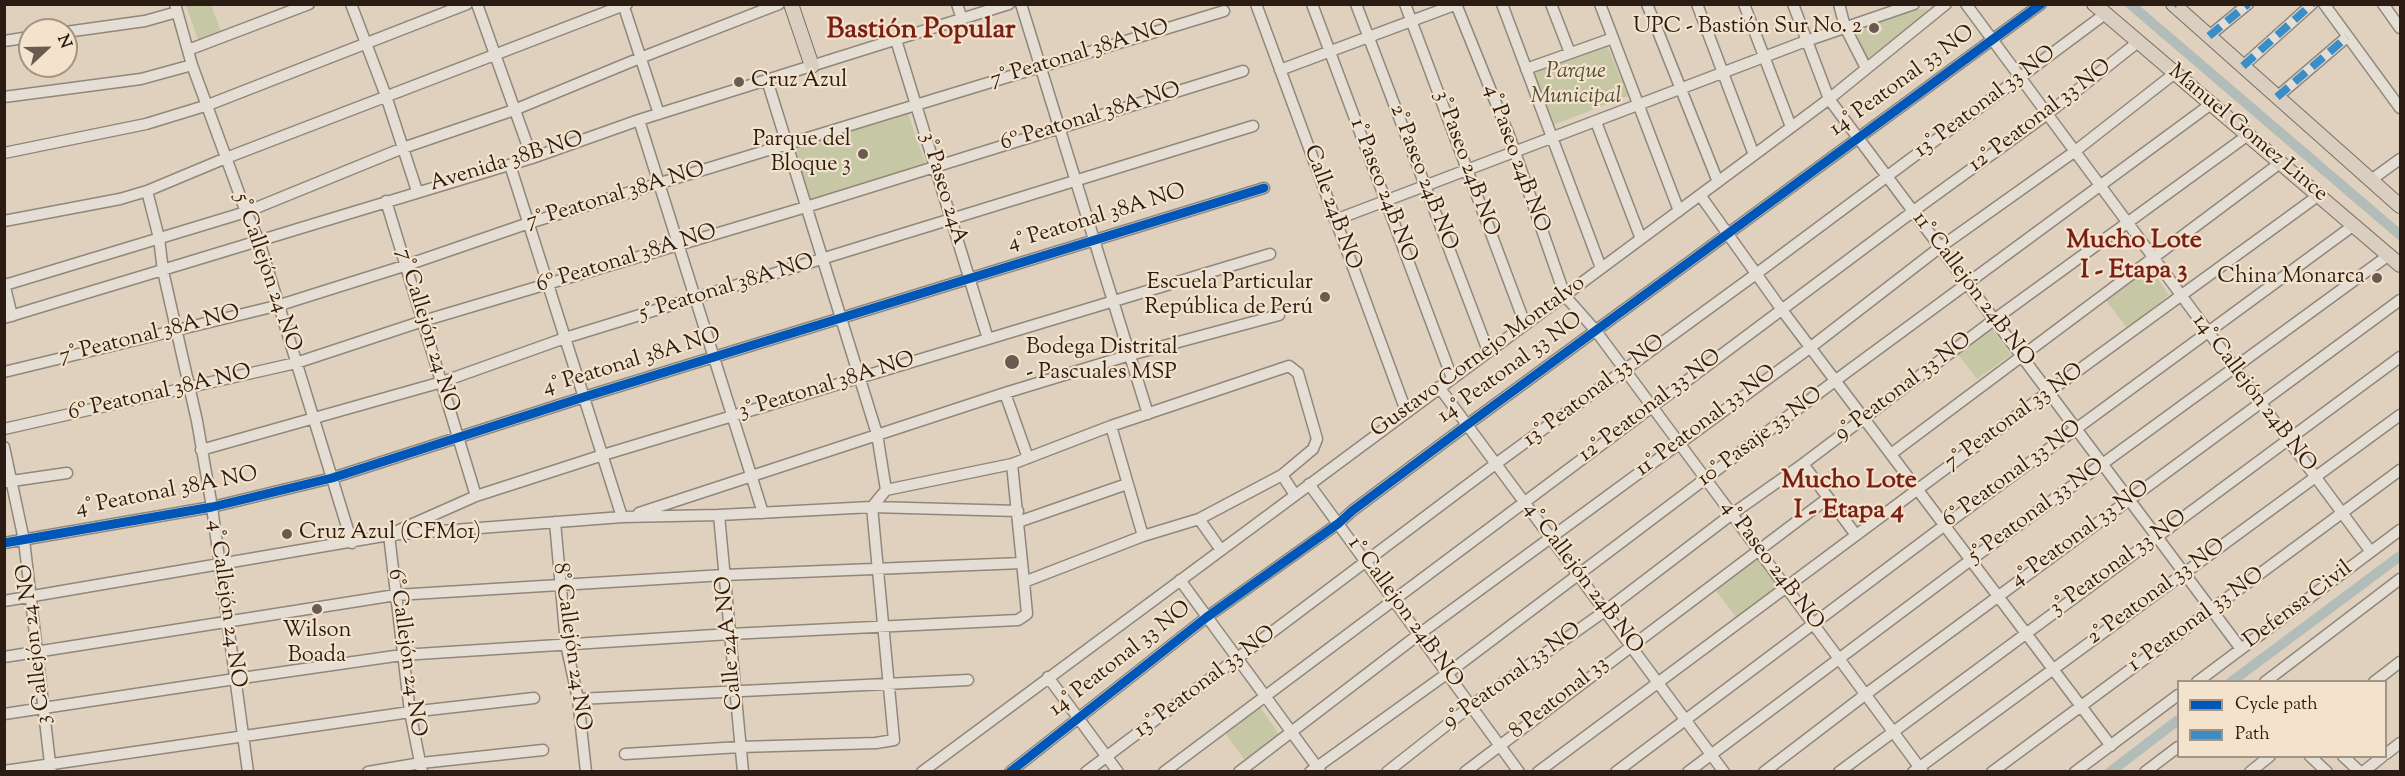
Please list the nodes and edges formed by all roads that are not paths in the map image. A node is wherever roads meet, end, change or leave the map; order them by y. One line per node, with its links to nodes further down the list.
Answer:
1 (309, 4): 52 (street)
2 (351, 4): 51 (street)
3 (467, 4): 51 (street)
4 (477, 4): 55 (street)
5 (779, 4): 57 (street)
6 (791, 4): 59 (main road)
7 (957, 4): 38 (street)
8 (1009, 4): 38 (street, Avenida 38B NO)
9 (1021, 4): 61 (street)
10 (1256, 4): 65 (street, Calle 24B NO)
11 (1312, 4): 53 (street, 1° Paseo 24B NO)
12 (1356, 4): 44 (street, 2° Paseo 24B NO)
13 (1406, 4): 39 (street, 3° Paseo 24B NO)
14 (1502, 4): 63 (street)
15 (1551, 4): 54 (street)
16 (1599, 4): 46 (street)
17 (1647, 4): 70 (street)
18 (1697, 4): 67 (street)
19 (1744, 4): 56 (street)
20 (1792, 4): 48 (street, 11° Callejón 24B NO)
21 (1839, 4): 40 (street)
22 (1914, 4): 35 (street)
23 (1946, 4): 62 (street, Gustavo Cornejo Montalvo)
24 (1966, 4): 49 (street, 14° Callejón 24B NO)
25 (2041, 4): 49 (street, 14° Peatonal 33 NO)
26 (2094, 4): 37 (main road, Manuel Gomez Lince)
27 (2248, 4): 43 (street)
28 (2312, 4): 60 (street)
29 (2383, 4): 41 (street)
30 (624, 5): 55 (street); 57 (street)
31 (1457, 5): 39 (street); 95 (street, 4° Paseo 24B NO)
32 (2173, 5): 43 (main road, Manuel Gomez Lince)
33 (2330, 7): 45 (street)
34 (176, 8): 42 (street); 52 (street, 5° Callejón 24 NO)
35 (1890, 8): 40 (street)
36 (1224, 11): 61 (street, 7° Peatonal 38A NO)
37 (2105, 14): 50 (main road, Manuel Gomez Lince); 68 (street, 13° Peatonal 33 NO)
38 (962, 19): 47 (street, Avenida 38B NO)
39 (1412, 21): 44 (street); 103 (street, 3° Paseo 24B NO)
40 (1845, 27): 48 (street); 62 (street)
41 (2400, 28)
42 (78, 30)
43 (2209, 36): 60 (main road, Manuel Gomez Lince)
44 (1369, 37): 53 (street); 109 (street, 2° Paseo 24B NO)
45 (2347, 37): 73 (street); 79 (street)
46 (1613, 38): 54 (street); 78 (street)
47 (896, 40): 59 (street, Avenida 38B NO); 77 (street, 3° Paseo 24A)
48 (1806, 41): 56 (street); 74 (street, 11° Callejón 24B NO)
49 (1992, 41): 68 (street, 14° Callejón 24B NO); 90 (street, 14° Peatonal 33 NO)
50 (2138, 42): 66 (main road, Manuel Gomez Lince); 82 (street, 12° Peatonal 33 NO)
51 (364, 44): 71 (street); 76 (street)
52 (188, 50): 58 (street, 5° Callejón 24 NO)
53 (1330, 52): 65 (street); 117 (street, 1° Paseo 24B NO)
54 (1570, 53): 63 (street)
55 (495, 55): 71 (street); 80 (street)
56 (1764, 57): 67 (street); 86 (street)
57 (640, 58): 80 (street); 81 (street)
58 (192, 65): 72 (street); 76 (street, 5° Callejón 24 NO)
59 (812, 66): 69 (street, Avenida 38B NO)
60 (2242, 66): 73 (main road, Manuel Gomez Lince)
61 (1041, 67): 77 (street, 7° Peatonal 38A NO); 87 (street)
62 (1866, 68): 74 (street, Gustavo Cornejo Montalvo)
63 (1526, 69): 89 (street)
64 (1243, 70): 87 (street, 6º Peatonal 38A NO)
65 (1280, 70): 124 (street, Calle 24B NO)
66 (2175, 73): 75 (main road, Manuel Gomez Lince); 93 (street, 11° Peatonal 33 NO)
67 (1723, 74): 70 (street); 96 (street)
68 (2019, 78): 82 (street, 14° Callejón 24B NO); 104 (street, 13° Peatonal 33 NO)
69 (767, 80): 81 (street, Avenida 38B NO); 91 (street)
70 (1679, 90): 78 (street); 107 (street)
71 (386, 96): 92 (street); 97 (street)
72 (4, 97)
73 (2277, 97): 105 (main road, Manuel Gomez Lince)
74 (1829, 99): 86 (street, Gustavo Cornejo Montalvo); 90 (street, 11° Callejón 24B NO)
75 (2211, 104): 88 (main road, Manuel Gomez Lince); 110 (street, 10° Pasaje 33 NO)
76 (208, 105): 94 (street); 97 (street, 5° Callejón 24 NO)
77 (916, 105): 91 (street, 7° Peatonal 38A NO); 102 (street, 3° Paseo 24A)
78 (1638, 106): 84 (street); 120 (street)
79 (2400, 108)
80 (514, 111): 92 (street); 98 (street)
81 (658, 114): 83 (street, Avenida 38B NO)
82 (2046, 115): 93 (street, 14° Callejón 24B NO); 122 (street, 12° Peatonal 33 NO)
83 (639, 120): 98 (street, Avenida 38B NO); 108 (street)
84 (1596, 122): 89 (street); 131 (street)
85 (1253, 126): 106 (street, 5° Peatonal 38A NO)
86 (1791, 127): 96 (street, Gustavo Cornejo Montalvo)
87 (1059, 128): 102 (street, 6º Peatonal 38A NO); 106 (street)
88 (2248, 135): 100 (main road, Manuel Gomez Lince); 127 (street, 9° Peatonal 33 NO)
89 (1552, 138): 95 (street); 142 (street)
90 (1859, 138): 104 (street, 11° Callejón 24B NO); 129 (street, 14° Peatonal 33 NO)
91 (787, 144): 108 (street, 7° Peatonal 38A NO); 119 (street)
92 (403, 148): 113 (street); 121 (street)
93 (2074, 152): 110 (street, 14° Callejón 24B NO); 135 (street, 11° Peatonal 33 NO)
94 (4, 153)
95 (1514, 153): 103 (street); 149 (street, 4° Paseo 24B NO)
96 (1754, 155): 107 (street, Gustavo Cornejo Montalvo)
97 (226, 158): 112 (street); 121 (street, 5° Callejón 24 NO)
98 (532, 158): 101 (street, Avenida 38B NO)
99 (2400, 159): 105 (street)
100 (2280, 163): 115 (main road, Manuel Gomez Lince); 139 (street)
101 (510, 165): 113 (street, Avenida 38B NO); 126 (street)
102 (935, 166): 119 (street, 6º Peatonal 38A NO); 123 (street, 3° Paseo 24A)
103 (1468, 170): 109 (street); 161 (street, 3° Paseo 24B NO)
104 (1887, 176): 122 (street, 11° Callejón 24B NO); 144 (street, 13° Peatonal 33 NO)
105 (2371, 180): 118 (main road, Manuel Gomez Lince)
106 (1076, 181): 123 (street, 5° Peatonal 38A NO); 133 (street)
107 (1718, 182): 114 (street, Gustavo Cornejo Montalvo)
108 (659, 183): 126 (street, 7° Peatonal 38A NO); 134 (street)
109 (1425, 186): 117 (street); 168 (street, 2° Paseo 24B NO)
110 (2100, 187): 127 (street, 14° Callejón 24B NO); 148 (street, 10° Pasaje 33 NO)
111 (1264, 188): 133 (street, 4° Peatonal 38A NO)
112 (147, 191): 125 (street); 130 (street, 4° Callejón 24 NO)
113 (417, 191): 116 (street, Avenida 38B NO)
114 (1700, 195): 120 (street, Gustavo Cornejo Montalvo); 129 (street)
115 (2319, 195): 128 (main road, Manuel Gomez Lince); 150 (street, 7° Peatonal 33 NO)
116 (386, 201): 132 (street, Avenida 38B NO); 140 (street, 7° Callejón 24 NO)
117 (1386, 201): 124 (street); 178 (street, 1° Paseo 24B NO)
118 (2400, 206)
119 (806, 207): 134 (street, 6º Peatonal 38A NO); 138 (street)
120 (1679, 211): 131 (street, Gustavo Cornejo Montalvo)
121 (246, 212): 130 (street); 132 (street, 5° Callejón 24 NO)
122 (1913, 212): 135 (street, 11° Callejón 24B NO); 155 (street, 12° Peatonal 33 NO)
123 (951, 219): 138 (street, 5° Peatonal 38A NO); 145 (street, 3° Paseo 24A)
124 (1335, 220): 188 (street, Calle 24B NO)
125 (4, 221)
126 (529, 223): 140 (street, 7° Peatonal 38A NO); 147 (street)
127 (2127, 224): 139 (street, 14° Callejón 24B NO); 159 (street, 9° Peatonal 33 NO)
128 (2354, 225): 137 (main road, Manuel Gomez Lince); 164 (street, 6° Peatonal 33 NO)
129 (1727, 235): 144 (street); 163 (street, 14° Peatonal 33 NO)
130 (159, 238): 143 (street, 4° Callejón 24 NO); 146 (street)
131 (1641, 239): 142 (street, Gustavo Cornejo Montalvo)
132 (259, 241): 143 (street, Avenida 38B NO); 154 (street, 5° Callejón 24 NO)
133 (1094, 241): 145 (street, 4° Peatonal 38A NO); 153 (street)
134 (679, 245): 147 (street, 6º Peatonal 38A NO); 151 (street)
135 (1939, 248): 148 (street, 11° Callejón 24B NO); 167 (street, 11° Peatonal 33 NO)
136 (1270, 254): 153 (street, 3° Peatonal 38A NO)
137 (2389, 255): 141 (main road, Manuel Gomez Lince); 174 (street, 5° Peatonal 33 NO)
138 (822, 259): 151 (street, 5° Peatonal 38A NO); 158 (street)
139 (2153, 259): 150 (street, 14° Callejón 24B NO); 171 (street)
140 (407, 265): 154 (street, 7° Peatonal 38A NO); 160 (street, 7° Callejón 24 NO)
141 (2400, 265)
142 (1601, 268): 149 (street, Gustavo Cornejo Montalvo)
143 (163, 272): 157 (street, Avenida 38B NO); 162 (street, 4° Callejón 24 NO)
144 (1756, 274): 155 (street); 175 (street, 13° Peatonal 33 NO)
145 (969, 279): 158 (street, 4° Peatonal 38A NO); 166 (street, 3° Paseo 24A)
146 (5, 284): 157 (street)
147 (548, 284): 160 (street, 6º Peatonal 38A NO); 165 (street)
148 (1968, 285): 159 (street, 11° Callejón 24B NO); 179 (street, 10° Pasaje 33 NO)
149 (1565, 296): 161 (street, Gustavo Cornejo Montalvo); 163 (street, 4° Paseo 24B NO)
150 (2181, 296): 164 (street, 14° Callejón 24B NO); 184 (street, 7° Peatonal 33 NO)
151 (696, 298): 165 (street, 5° Peatonal 38A NO); 170 (street)
152 (2400, 300): 186 (street, 4° Peatonal 33 NO)
153 (1113, 301): 166 (street, 3° Peatonal 38A NO); 169 (street)
154 (280, 305): 162 (street, 7° Peatonal 38A NO); 173 (street, 5° Callejón 24 NO)
155 (1782, 310): 167 (street); 187 (street, 12° Peatonal 33 NO)
156 (1279, 315): 169 (street)
157 (8, 317)
158 (841, 318): 170 (street, 4° Peatonal 38A NO); 177 (street)
159 (1995, 319): 171 (street, 11° Callejón 24B NO); 192 (street, 9° Peatonal 33 NO)
160 (423, 321): 173 (street, 6º Peatonal 38A NO); 180 (street, 7° Callejón 24 NO)
161 (1525, 324): 168 (street, Gustavo Cornejo Montalvo)
162 (176, 330): 176 (street, 7° Peatonal 38A NO); 182 (street, 4° Callejón 24 NO)
163 (1596, 331): 175 (street, 4° Paseo 24B NO); 194 (street, 14° Peatonal 33 NO)
164 (2208, 332): 174 (street, 14° Callejón 24B NO); 197 (street, 6° Peatonal 33 NO)
165 (566, 338): 180 (street, 5° Peatonal 38A NO); 185 (street)
166 (988, 339): 177 (street, 3° Peatonal 38A NO)
167 (1811, 347): 179 (street); 201 (street, 11° Peatonal 33 NO)
168 (1488, 351): 178 (street, Gustavo Cornejo Montalvo)
169 (1130, 355): 183 (street); 189 (street)
170 (714, 357): 185 (street, 4° Peatonal 38A NO); 191 (street)
171 (2023, 357): 184 (street, 11° Callejón 24B NO); 204 (street)
172 (2400, 357): 200 (street, 3° Peatonal 33 NO)
173 (296, 363): 182 (street, 6º Peatonal 38A NO); 193 (street, 5° Callejón 24 NO)
174 (2234, 368): 186 (street, 14° Callejón 24B NO); 209 (street, 5° Peatonal 33 NO)
175 (1625, 369): 187 (street, 4° Paseo 24B NO); 210 (street, 13° Peatonal 33 NO)
176 (4, 372)
177 (859, 378): 191 (street, 3° Peatonal 38A NO); 198 (street)
178 (1452, 378): 181 (street, Gustavo Cornejo Montalvo)
179 (1836, 380): 192 (street); 217 (street, 10° Pasaje 33 NO)
180 (442, 382): 193 (street, 5° Peatonal 38A NO); 199 (street, 7° Callejón 24 NO)
181 (1439, 387): 188 (street, Gustavo Cornejo Montalvo); 194 (street, 4° Callejón 24B NO)
182 (189, 389): 196 (street, 6º Peatonal 38A NO); 203 (street, 4° Callejón 24 NO)
183 (1005, 393): 198 (street); 206 (street)
184 (2049, 393): 197 (street, 11° Callejón 24B NO); 222 (street, 7° Peatonal 33 NO)
185 (584, 397): 199 (street, 4° Peatonal 38A NO); 205 (street)
186 (2260, 404): 200 (street, 14° Callejón 24B NO); 226 (street, 4° Peatonal 33 NO)
187 (1653, 407): 201 (street, 4° Paseo 24B NO); 227 (street, 12° Peatonal 33 NO)
188 (1406, 411): 220 (street, Gustavo Cornejo Montalvo)
189 (1148, 414): 195 (street); 213 (street)
190 (2400, 415): 215 (street, 2° Peatonal 33 NO)
191 (733, 416): 205 (street, 3° Peatonal 38A NO); 214 (street)
192 (1863, 417): 204 (street); 208 (street, 9° Peatonal 33 NO)
193 (314, 419): 203 (street, 5° Peatonal 38A NO); 216 (street, 5° Callejón 24 NO)
194 (1467, 425): 210 (street, 4° Callejón 24B NO); 238 (street, 14° Peatonal 33 NO)
195 (1112, 426): 206 (street); 219 (street)
196 (4, 429)
197 (2076, 429): 209 (street, 11° Callejón 24B NO); 239 (street, 6° Peatonal 33 NO)
198 (877, 434): 214 (street); 221 (street)
199 (459, 439): 216 (street, 4° Peatonal 38A NO); 224 (street, 7° Callejón 24 NO)
200 (2287, 440): 215 (street, 14° Callejón 24B NO); 244 (street, 3° Peatonal 33 NO)
201 (1680, 443): 217 (street, 4° Paseo 24B NO); 245 (street, 11° Peatonal 33 NO)
202 (4, 447): 218 (street, 3 Callejón 24 NO)
203 (201, 450): 228 (street, 4° Callejón 24 NO)
204 (1891, 454): 222 (street)
205 (603, 455): 224 (street, 3° Peatonal 38A NO); 235 (street)
206 (1028, 458): 207 (street)
207 (1012, 464): 221 (street); 234 (street)
208 (1803, 464): 225 (street); 231 (street, 9° Peatonal 33 NO)
209 (2103, 464): 226 (street, 11° Callejón 24B NO); 252 (street, 5° Peatonal 33 NO)
210 (1497, 465): 227 (street, 4° Callejón 24B NO); 254 (street, 13° Peatonal 33 NO)
211 (2400, 470): 233 (street, 1° Peatonal 33 NO)
212 (67, 472): 218 (street)
213 (1282, 475): 223 (street); 236 (street)
214 (752, 476): 230 (street); 235 (street)
215 (2315, 477): 233 (street, 14° Callejón 24B NO); 257 (street, 2° Peatonal 33 NO)
216 (332, 478): 228 (street, 4° Peatonal 38A NO); 248 (street, 5° Callejón 24 NO)
217 (1706, 479): 231 (street, 4° Paseo 24B NO); 258 (street, 10° Pasaje 33 NO)
218 (8, 481): 246 (street, 3 Callejón 24 NO)
219 (1127, 484): 234 (street); 243 (street)
220 (1309, 484): 223 (street, Gustavo Cornejo Montalvo); 238 (street, 1° Callejon 24B NO)
221 (886, 489): 229 (street)
222 (1918, 489): 239 (street); 242 (street, 7° Peatonal 33 NO)
223 (1295, 495): 249 (street, Gustavo Cornejo Montalvo)
224 (476, 496): 241 (street, 3° Peatonal 38A NO)
225 (1828, 498): 242 (street); 250 (street, 8 Peatonal 33)
226 (2129, 500): 244 (street, 11° Callejón 24B NO); 266 (street, 4° Peatonal 33 NO)
227 (1525, 502): 245 (street, 4° Callejón 24B NO); 269 (street, 12° Peatonal 33 NO)
228 (212, 507): 246 (street, 4° Peatonal 38A NO); 255 (street, 4° Callejón 24 NO)
229 (872, 507): 230 (street, 3° Peatonal 38A NO); 234 (street, 3° Peatonal 38A NO); 256 (street)
230 (763, 513): 232 (street, 3° Peatonal 38A NO)
231 (1732, 514): 250 (street, 4° Paseo 24B NO); 271 (street, 9° Peatonal 33 NO)
232 (718, 515): 235 (street, 3° Peatonal 38A NO); 259 (street, Calle 24A NO)
233 (2342, 515): 251 (street, 14° Callejón 24B NO); 270 (street, 1° Peatonal 33 NO)
234 (1018, 516): 253 (street)
235 (625, 517): 237 (street, 3° Peatonal 38A NO)
236 (1199, 519): 243 (street); 249 (street)
237 (555, 522): 241 (street, 3° Peatonal 38A NO); 263 (street, 8° Callejón 24 NO)
238 (1340, 523): 254 (street, 1° Callejon 24B NO); 272 (street, 14° Peatonal 33 NO)
239 (1945, 525): 252 (street); 274 (street, 6° Peatonal 33 NO)
240 (2400, 530): 251 (street, Defensa Civil)
241 (388, 535): 248 (street, 3° Peatonal 38A NO); 265 (street, 6° Callejón 24 NO)
242 (1856, 535): 264 (street, 7° Peatonal 33 NO)
243 (1143, 536): 262 (street)
244 (2156, 536): 257 (street, 11° Callejón 24B NO); 276 (street, 3° Peatonal 33 NO)
245 (1551, 538): 258 (street, 4° Callejón 24B NO); 278 (street, 11° Peatonal 33 NO)
246 (24, 540): 247 (street, 4° Peatonal 38A NO); 267 (street, 3 Callejón 24 NO)
247 (4, 543)
248 (352, 543): 255 (street, 3° Peatonal 38A NO)
249 (1221, 550): 261 (street, Gustavo Cornejo Montalvo)
250 (1758, 550): 264 (street, 4° Paseo 24B NO); 280 (street, 8 Peatonal 33)
251 (2371, 552): 281 (street, Defensa Civil)
252 (1972, 560): 266 (street); 286 (street, 5° Peatonal 33 NO)
253 (1022, 562): 256 (street); 262 (street)
254 (1366, 563): 269 (street, 1° Callejon 24B NO); 285 (street, 13° Peatonal 33 NO)
255 (220, 565): 267 (street, 3° Peatonal 38A NO); 273 (street, 4° Callejón 24 NO)
256 (877, 570): 259 (street); 275 (street)
257 (2184, 573): 270 (street, 11° Callejón 24B NO); 288 (street, 2° Peatonal 33 NO)
258 (1578, 574): 271 (street, 4° Callejón 24B NO); 289 (street, 10° Pasaje 33 NO)
259 (724, 575): 263 (street); 277 (street, Calle 24A NO)
260 (2400, 579): 294 (street, Defensa Civil)
261 (1180, 580): 272 (street); 290 (street, Gustavo Cornejo Montalvo)
262 (1024, 582): 275 (street)
263 (560, 586): 265 (street); 279 (street, 8° Callejón 24 NO)
264 (1786, 587): 274 (street, 4° Paseo 24B NO); 296 (street, 7° Peatonal 33 NO)
265 (396, 595): 273 (street); 283 (street, 6° Callejón 24 NO)
266 (1998, 596): 276 (street); 299 (street, 4° Peatonal 33 NO)
267 (30, 597): 268 (street, 3° Peatonal 38A NO); 282 (street, 3 Callejón 24 NO)
268 (4, 601)
269 (1393, 601): 278 (street, 1° Callejon 24B NO); 300 (street, 12° Peatonal 33 NO)
270 (2212, 610): 281 (street, 11° Callejón 24B NO); 305 (street, 1° Peatonal 33 NO)
271 (1605, 611): 280 (street, 4° Callejón 24B NO); 304 (street, 9° Peatonal 33 NO)
272 (1207, 617): 285 (street); 309 (street, 14° Peatonal 33 NO)
273 (227, 622): 282 (street); 291 (street, 4° Callejón 24 NO)
274 (1813, 623): 286 (street, 4° Paseo 24B NO); 310 (street, 6° Peatonal 33 NO)
275 (882, 627): 277 (street); 297 (street)
276 (2025, 633): 288 (street); 311 (street, 3° Peatonal 33 NO)
277 (730, 634): 279 (street); 298 (street, Calle 24A NO)
278 (1419, 635): 289 (street, 1° Callejon 24B NO); 312 (street, 11° Peatonal 33 NO)
279 (566, 644): 283 (street); 303 (street, 8° Callejón 24 NO)
280 (1630, 645): 296 (street, 4° Callejón 24B NO); 315 (street, 8 Peatonal 33)
281 (2241, 649): 293 (street, Defensa Civil)
282 (36, 652): 284 (street); 306 (street, 3 Callejón 24 NO)
283 (402, 656): 291 (street); 307 (street, 6° Callejón 24 NO)
284 (4, 657)
285 (1238, 658): 300 (street); 323 (street, 13° Peatonal 33 NO)
286 (1839, 658): 299 (street, 4° Paseo 24B NO); 322 (street, 5° Peatonal 33 NO)
287 (2400, 662): 295 (street)
288 (2053, 669): 305 (street); 331 (street, 2° Peatonal 33 NO)
289 (1447, 673): 304 (street, 1° Callejon 24B NO); 330 (street, 10° Pasaje 33 NO)
290 (1048, 678): 309 (street); 337 (street, Gustavo Cornejo Montalvo)
291 (235, 679): 306 (street); 313 (street, 4° Callejón 24 NO)
292 (968, 680): 297 (street)
293 (2198, 680)
294 (2266, 680)
295 (2375, 680)
296 (1658, 682): 310 (street, 4° Callejón 24B NO); 346 (street, 7° Peatonal 33 NO)
297 (889, 684): 298 (street); 317 (street)
298 (735, 692): 303 (street); 317 (street, Calle 24A NO)
299 (1866, 694): 311 (street, 4° Paseo 24B NO); 350 (street, 4° Peatonal 33 NO)
300 (1265, 696): 312 (street); 341 (street, 12° Peatonal 33 NO)
301 (2177, 696): 316 (street)
302 (534, 698): 307 (street)
303 (578, 699): 335 (street, 8° Callejón 24 NO)
304 (1472, 705): 315 (street, 1° Callejon 24B NO); 343 (street, 9° Peatonal 33 NO)
305 (2081, 707): 316 (street); 352 (street, 1° Peatonal 33 NO)
306 (43, 709): 308 (street); 328 (street, 3 Callejón 24 NO)
307 (410, 712): 313 (street); 329 (street, 6° Callejón 24 NO)
308 (4, 714)
309 (1078, 719): 323 (street); 338 (street, 14° Peatonal 33 NO)
310 (1685, 719): 322 (street, 4° Callejón 24B NO); 347 (street, 6° Peatonal 33 NO)
311 (1893, 731): 331 (street, 4° Paseo 24B NO); 351 (street, 3° Peatonal 33 NO)
312 (1292, 732): 330 (street); 342 (street, 11° Peatonal 33 NO)
313 (242, 736): 328 (street); 333 (street, 4° Callejón 24 NO)
314 (2400, 743): 321 (street)
315 (1500, 746): 344 (street, 8 Peatonal 33); 345 (street, 1° Callejon 24B NO)
316 (2111, 746): 353 (street)
317 (740, 747): 320 (street); 336 (street, Calle 24A NO)
318 (2177, 748): 354 (street)
319 (543, 750): 329 (street)
320 (625, 753)
321 (2387, 753)
322 (1711, 754): 348 (street, 5° Peatonal 33 NO); 349 (street, 4° Callejón 24B NO)
323 (1107, 756): 339 (street, 13° Peatonal 33 NO); 340 (street)
324 (2267, 758): 355 (street)
325 (2312, 758): 356 (street)
326 (2345, 758): 357 (street)
327 (2380, 758): 357 (street)
328 (51, 767): 332 (street)
329 (422, 767): 334 (street)
330 (1316, 770)
331 (1919, 770)
332 (4, 771)
333 (248, 771)
334 (368, 771)
335 (586, 771)
336 (743, 771)
337 (922, 771)
338 (1010, 771)
339 (1086, 771)
340 (1118, 771)
341 (1164, 771)
342 (1239, 771)
343 (1387, 771)
344 (1465, 771)
345 (1519, 771)
346 (1538, 771)
347 (1616, 771)
348 (1688, 771)
349 (1724, 771)
350 (1764, 771)
351 (1839, 771)
352 (1992, 771)
353 (2075, 771)
354 (2145, 771)
355 (2250, 771)
356 (2327, 771)
357 (2361, 771)

